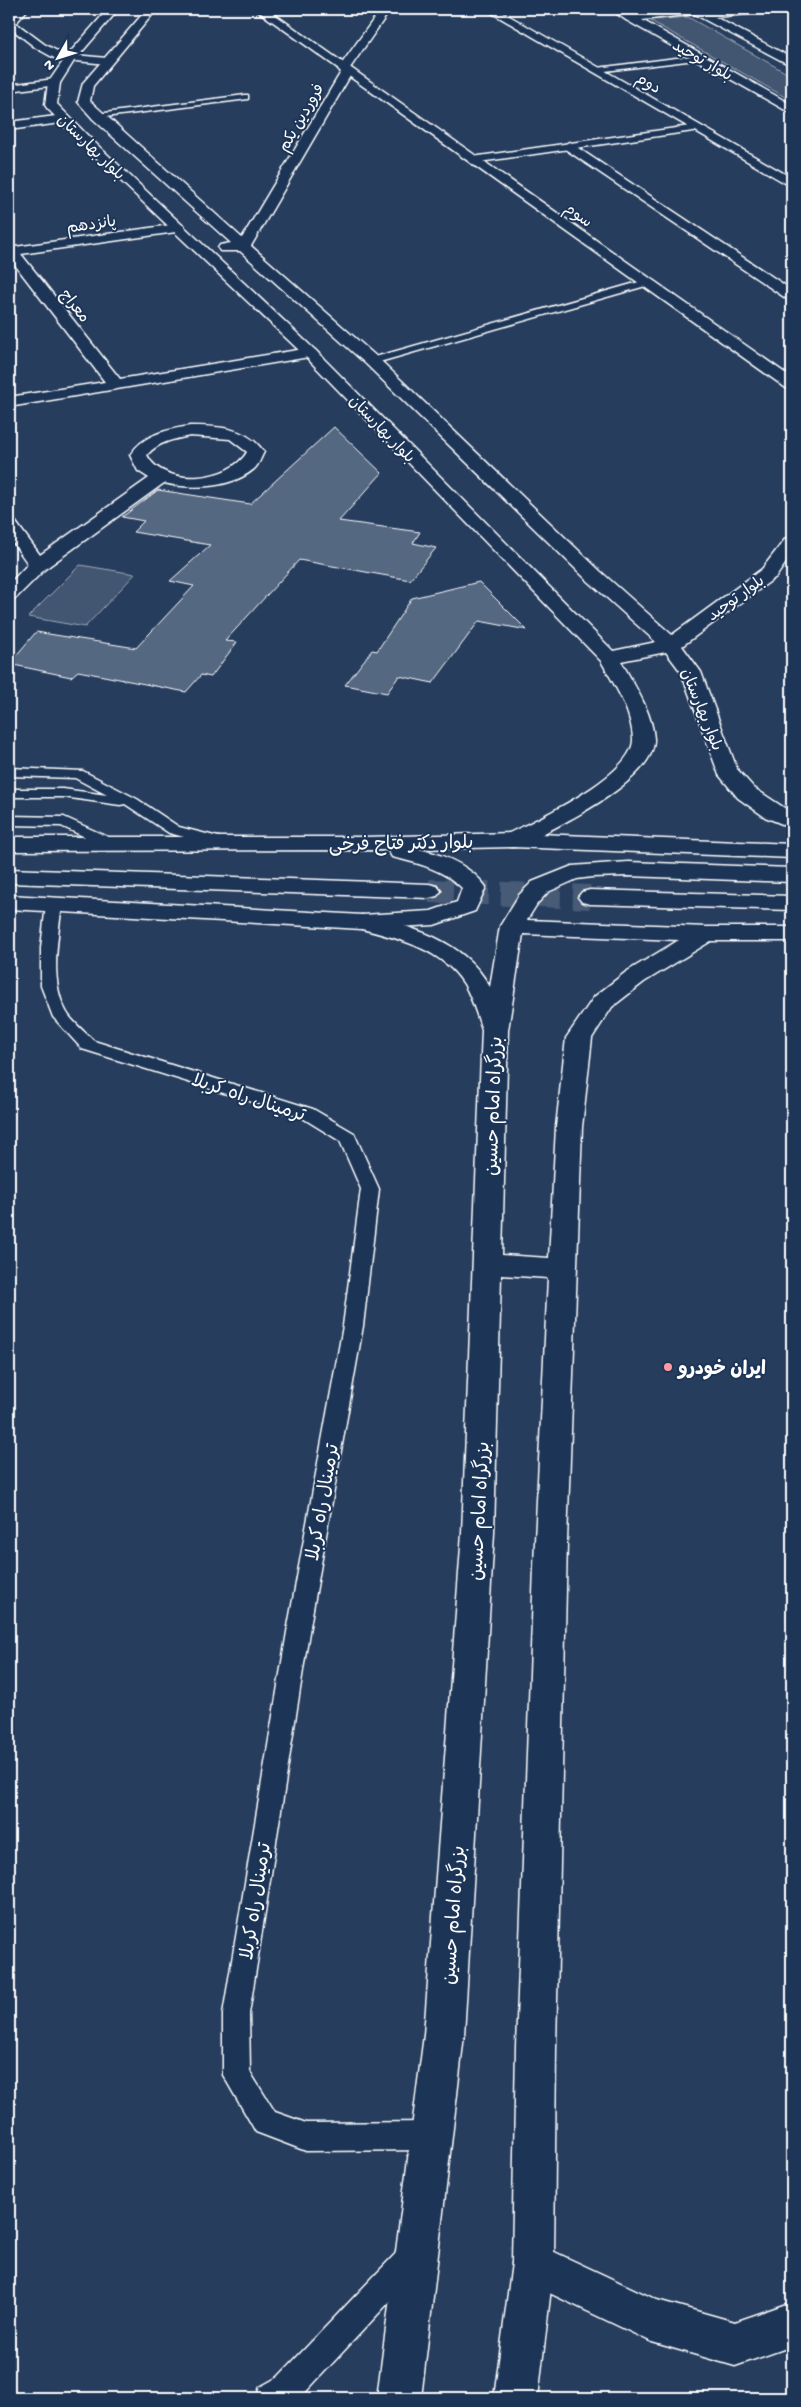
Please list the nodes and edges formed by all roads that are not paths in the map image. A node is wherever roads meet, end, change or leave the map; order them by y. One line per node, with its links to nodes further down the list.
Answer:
1 (23, 9): 12 (main road)
2 (114, 9): 12 (main road)
3 (152, 9): 13 (main road, بلوار بهارستان)
4 (260, 9): 15 (main road)
5 (386, 9): 15 (main road, فروردین یکم)
6 (490, 9): 16 (main road, دوم)
7 (615, 9): 10 (main road, بلوار توحید)
8 (769, 9): 9 (main road)
9 (698, 12): 10 (main road); 14 (main road)
10 (630, 18): 11 (main road, بلوار توحید)
11 (700, 57): 16 (lane); 20 (main road, بلوار توحید)
12 (70, 59): 13 (main road); 17 (main road)
13 (107, 61): 21 (main road, بلوار بهارستان)
14 (792, 62)
15 (345, 70): 26 (main road, سوم); 29 (main road, فروردین یکم)
16 (596, 70): 24 (main road, دوم)
17 (54, 83): 18 (main road); 22 (main road, بلوار بهارستان)
18 (9, 88)
19 (245, 97): 21 (lane)
20 (792, 110)
21 (97, 116): 29 (main road, بلوار بهارستان)
22 (64, 119): 23 (main road); 28 (main road, بلوار بهارستان)
23 (9, 126)
24 (696, 128): 25 (lane); 27 (main road, دوم)
25 (569, 146): 26 (lane); 33 (main road)
26 (472, 160): 32 (main road, سوم)
27 (792, 184)
28 (178, 228): 30 (main road, بلوار بهارستان); 31 (main road, پانزدهم)
29 (244, 246): 30 (main road); 35 (main road, بلوار بهارستان)
30 (202, 250): 34 (main road, بلوار بهارستان)
31 (10, 251): 36 (main road, معراج)
32 (646, 283): 35 (lane); 37 (main road, سوم)
33 (792, 296)
34 (310, 353): 36 (main road); 45 (main road, بلوار بهارستان)
35 (372, 361): 44 (main road, بلوار بهارستان)
36 (116, 385): 38 (main road)
37 (792, 385)
38 (9, 402)
39 (161, 477): 39 (main road); 42 (main road)
40 (9, 525): 42 (main road)
41 (792, 542): 44 (main road, بلوار توحید)
42 (38, 565): 43 (main road)
43 (9, 594)
44 (671, 645): 45 (main road); 50 (main road, بلوار بهارستان)
45 (609, 658): 51 (main road, بلوار بهارستان)
46 (9, 772): 48 (lane)
47 (9, 793): 48 (lane)
48 (132, 802): 54 (lane)
49 (9, 821): 53 (lane)
50 (792, 821)
51 (513, 840): 55 (main road, بلوار دکتر فتاح فرخی); 56 (main road, بلوار دکتر فتاح فرخی)
52 (9, 844): 53 (main road, بلوار دکتر فتاح فرخی)
53 (112, 844): 54 (main road, بلوار دکتر فتاح فرخی)
54 (229, 844): 55 (main road, بلوار دکتر فتاح فرخی)
55 (365, 844): 64 (main road)
56 (792, 851)
57 (9, 876): 59 (main road)
58 (792, 876): 65 (main road, بزرگراه امام حسین)
59 (429, 891)
60 (590, 897): 62 (main road)
61 (9, 902): 63 (main road)
62 (792, 903)
63 (54, 904): 64 (main road); 71 (lane, ترمینال راه کربلا)
64 (362, 922): 68 (main road)
65 (512, 926): 66 (main road); 68 (main road, بزرگراه امام حسین)
66 (706, 934): 67 (main road); 70 (main road)
67 (792, 934)
68 (495, 1030): 69 (main road, بزرگراه امام حسین)
69 (487, 1264): 70 (main road); 71 (main road, بزرگراه امام حسین)
70 (563, 1270): 73 (main road)
71 (431, 2136): 72 (main road, بزرگراه امام حسین)
72 (417, 2252): 75 (lane); 76 (main road, بزرگراه امام حسین)
73 (533, 2263): 74 (main road); 77 (main road)
74 (792, 2324)
75 (271, 2398)
76 (399, 2398)
77 (516, 2398)

